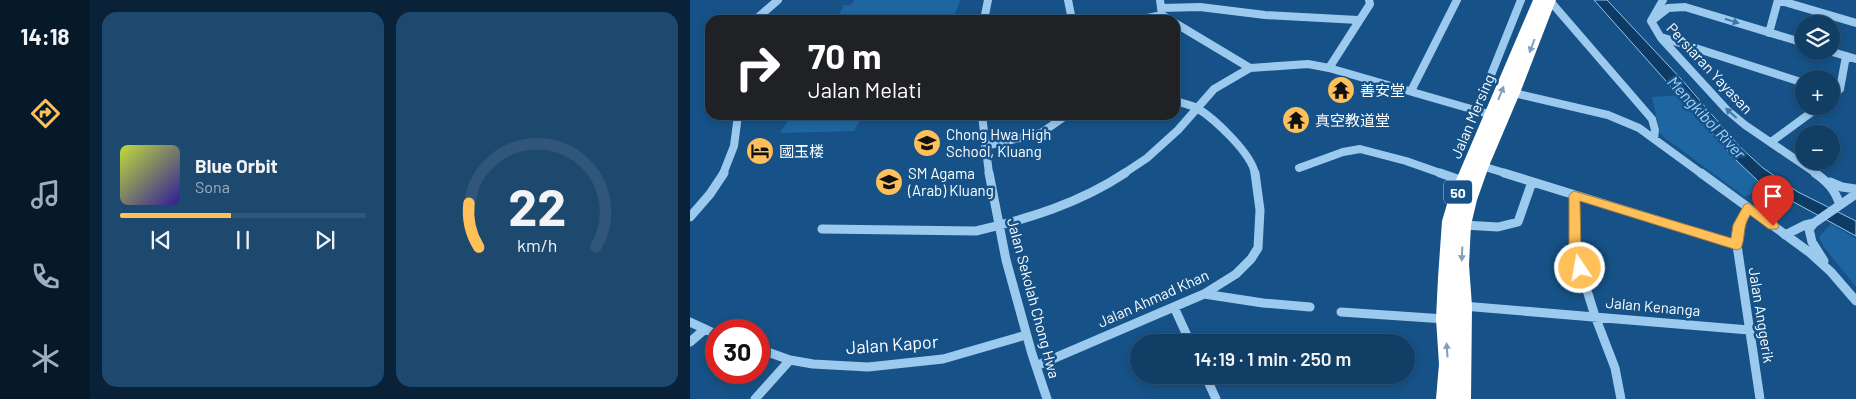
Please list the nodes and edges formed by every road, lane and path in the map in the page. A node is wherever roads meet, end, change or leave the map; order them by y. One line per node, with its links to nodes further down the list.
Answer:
1 (778, 0): 14 (street)
2 (988, 0): 15 (street)
3 (1068, 0): 16 (street)
4 (1160, 0): 13 (street)
5 (1369, 0): 19 (street)
6 (1457, 0): 35 (street)
7 (1521, 0): 26 (street, Jalan Mersing)
8 (1542, 0): 27 (highway, Jalan Mersing / 50); 36 (highway, Jalan Mersing / 50, one-way to 36); 45 (street)
9 (1663, 0): 20 (street, Persiaran Yayasan)
10 (1675, 0): 12 (street, Persiaran Yayasan)
11 (1778, 0): 21 (street); 23 (street)
12 (1685, 7): 20 (street, Persiaran Yayasan); 23 (street, one-way to 23)
13 (1161, 12): 17 (street); 18 (street); 19 (street)
14 (761, 15)
15 (985, 15)
16 (1071, 15)
17 (1152, 15)
18 (1164, 15)
19 (1358, 20): 32 (street)
20 (1651, 20): 24 (street, Persiaran Yayasan)
21 (1856, 23)
22 (1180, 26): 31 (street)
23 (1769, 33): 25 (street)
24 (1660, 37): 33 (street); 46 (street, Persiaran Yayasan, one-way to 24)
25 (1795, 40)
26 (1501, 48): 27 (street); 39 (street, Jalan Mersing)
27 (1518, 52): 40 (highway, Jalan Mersing / 50, one-way to 27)
28 (1840, 54): 29 (street)
29 (1846, 56): 30 (street); 34 (street)
30 (1856, 59)
31 (1250, 68): 32 (street); 38 (street)
32 (1329, 68): 35 (street)
33 (1795, 80)
34 (1840, 89)
35 (1411, 91): 39 (street)
36 (1514, 93): 45 (street); 49 (highway, Jalan Mersing / 50)
37 (1180, 103): 38 (street)
38 (1197, 108): 62 (street); 67 (street, Jalan Ahmad Khan)
39 (1477, 110): 40 (street)
40 (1492, 115): 51 (highway, Jalan Mersing / 50)
41 (1808, 115): 46 (street)
42 (738, 120): 59 (street)
43 (982, 120): 47 (street, Jalan Sekolah Chong Hwa)
44 (1060, 120): 47 (street)
45 (1654, 139): 58 (street)
46 (1770, 142): 52 (street, Persiaran Yayasan)
47 (985, 146): 62 (street, Jalan Sekolah Chong Hwa)
48 (1406, 161): 50 (street); 51 (street)
49 (1482, 166): 53 (street); 61 (highway, Jalan Mersing / 50)
50 (1299, 168)
51 (1463, 181): 74 (highway, Jalan Mersing / 50)
52 (1827, 181): 54 (street, Persiaran Yayasan); 57 (street, Persiaran Yayasan)
53 (1532, 182): 56 (street); 61 (street)
54 (1856, 189)
55 (1856, 194): 57 (street)
56 (1574, 195): 65 (street); 73 (street)
57 (1840, 205): 60 (street)
58 (1748, 208): 64 (street); 65 (street, Jalan Anggerik)
59 (690, 217)
60 (1814, 223): 64 (street); 66 (street)
61 (1463, 225): 69 (highway, Jalan Mersing / 50, one-way to 69)
62 (998, 226): 63 (street); 79 (street, Jalan Sekolah Chong Hwa)
63 (822, 230)
64 (1785, 235): 66 (street)
65 (1737, 245): 77 (street, Jalan Anggerik)
66 (1831, 272): 68 (street)
67 (1204, 294): 70 (street, Jalan Ahmad Khan); 71 (street)
68 (1856, 300)
69 (1463, 306): 73 (street, Jalan Kenanga); 89 (highway, Jalan Mersing / 50)
70 (1174, 307): 78 (street); 83 (street, Jalan Ahmad Khan)
71 (1310, 307)
72 (1341, 312): 74 (street)
73 (1595, 316): 77 (street, Jalan Kenanga); 90 (street)
74 (1445, 319): 88 (highway, Jalan Mersing / 50, one-way to 74)
75 (690, 322): 76 (street)
76 (704, 330): 80 (street)
77 (1749, 330): 91 (street, Jalan Anggerik)
78 (1186, 334)
79 (1026, 335): 82 (street, Jalan Kapor); 83 (street, Jalan Sekolah Chong Hwa)
80 (690, 342)
81 (770, 353): 82 (street, Jalan Kapor)
82 (790, 360): 85 (street)
83 (1036, 366): 86 (street, Jalan Sekolah Chong Hwa)
84 (1209, 384): 87 (street)
85 (755, 399)
86 (1047, 399)
87 (1216, 399)
88 (1445, 399)
89 (1462, 399)
90 (1621, 399)
91 (1760, 399)

